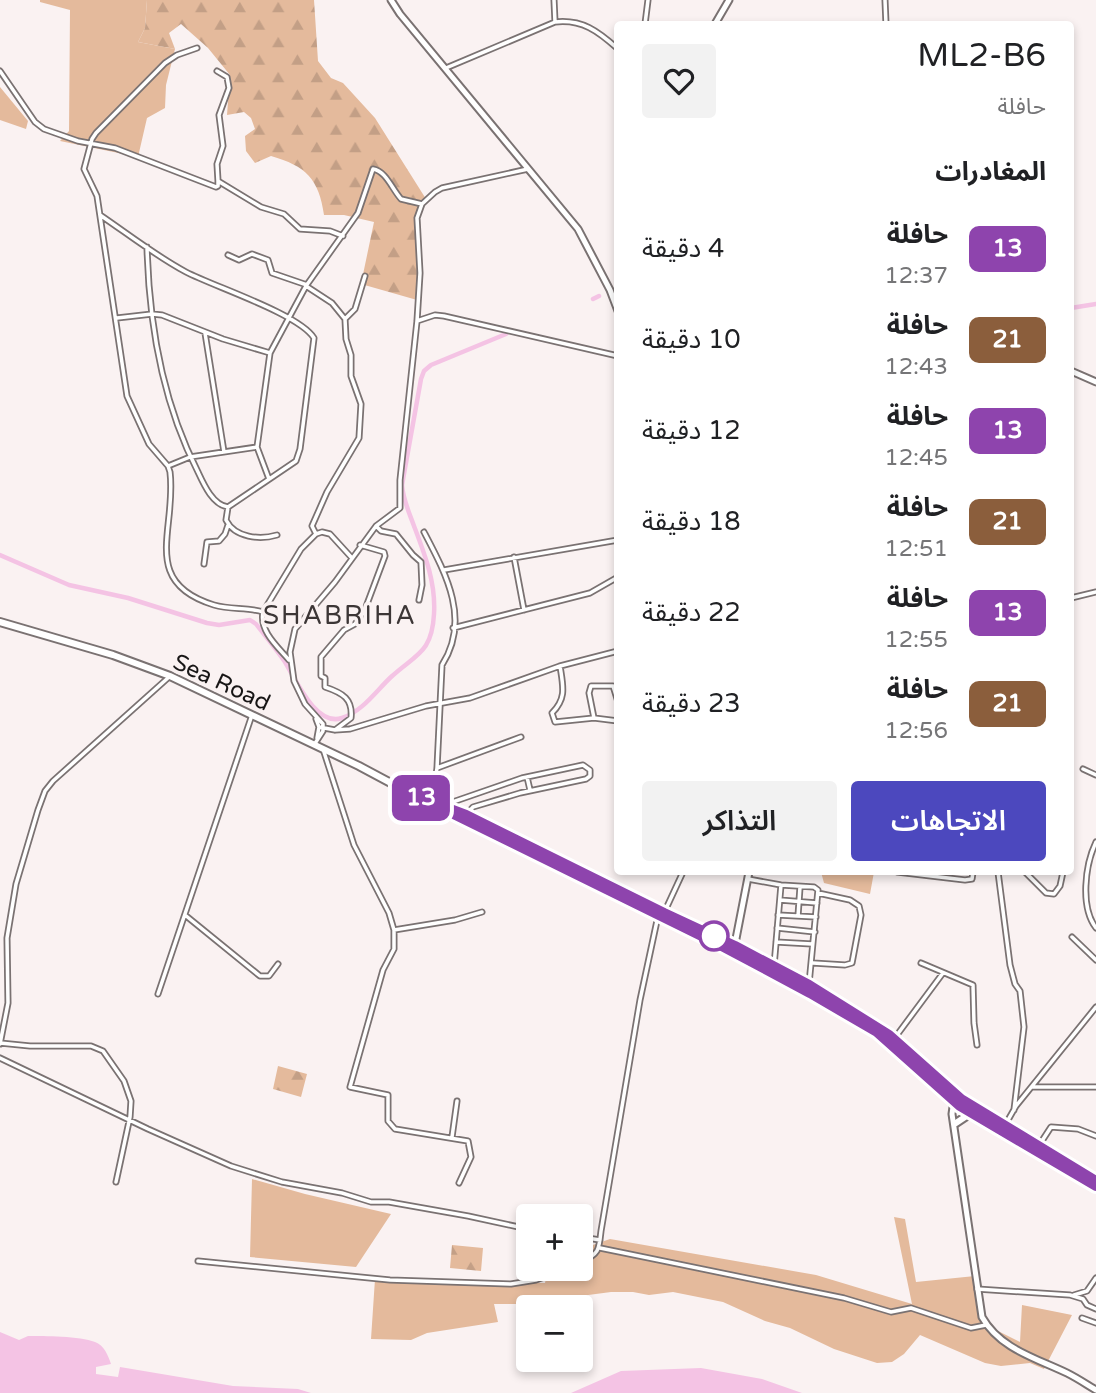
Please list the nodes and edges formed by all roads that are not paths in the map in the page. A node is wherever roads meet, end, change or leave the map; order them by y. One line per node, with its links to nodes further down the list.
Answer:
1 (391, 0): 12 (main road)
2 (554, 0): 9 (street)
3 (648, 0): 6 (street)
4 (729, 0): 7 (main road)
5 (885, 0): 8 (street)
6 (645, 21)
7 (717, 21)
8 (886, 21)
9 (555, 22): 10 (street); 12 (street)
10 (614, 46)
11 (197, 48): 15 (street)
12 (444, 68): 16 (main road)
13 (0, 71): 15 (street)
14 (217, 71): 17 (street)
15 (90, 142): 17 (street); 19 (street)
16 (529, 169): 18 (street); 25 (main road)
17 (218, 181): 20 (street)
18 (422, 204): 20 (street); 30 (street)
19 (100, 215): 21 (street); 28 (street)
20 (343, 236): 24 (street)
21 (146, 247): 26 (street); 27 (street)
22 (228, 255): 24 (street)
23 (365, 276): 29 (street)
24 (307, 285): 27 (street); 29 (street)
25 (614, 300)
26 (152, 314): 28 (street); 31 (street); 38 (street)
27 (288, 317): 32 (street); 40 (street)
28 (117, 318): 39 (street)
29 (345, 319): 46 (street)
30 (417, 321): 33 (street); 43 (street)
31 (205, 332): 32 (street); 37 (street)
32 (270, 353): 36 (street)
33 (614, 355)
34 (1074, 372): 35 (main road)
35 (1096, 382)
36 (257, 447): 37 (street); 40 (street)
37 (224, 452): 38 (street)
38 (190, 457): 39 (street); 41 (street)
39 (168, 466): 58 (street)
40 (269, 479): 41 (street)
41 (229, 507): 42 (street)
42 (228, 525): 45 (street); 51 (street)
43 (376, 526): 48 (street); 56 (street)
44 (424, 532): 52 (street)
45 (277, 534)
46 (316, 534): 49 (street); 58 (street)
47 (614, 541): 50 (street)
48 (360, 545): 49 (street); 71 (street)
49 (351, 557): 62 (street)
50 (514, 557): 52 (street); 57 (street)
51 (204, 564)
52 (443, 570): 60 (street)
53 (614, 579): 57 (street)
54 (1096, 592): 55 (street)
55 (1074, 597)
56 (419, 600)
57 (524, 611): 60 (street)
58 (263, 612): 62 (street)
59 (0, 622): 64 (highway, Sea Road)
60 (453, 628): 66 (street)
61 (614, 652): 63 (street)
62 (291, 662): 70 (street)
63 (560, 666): 66 (street); 68 (street)
64 (170, 676): 67 (highway, Sea Road); 124 (street)
65 (614, 689): 68 (street)
66 (440, 704): 71 (street); 75 (street)
67 (252, 715): 73 (highway, Sea Road); 102 (street)
68 (594, 718): 69 (street)
69 (614, 720)
70 (321, 728): 71 (street); 73 (street)
71 (335, 730)
72 (522, 737): 75 (street)
73 (316, 741): 74 (highway, Sea Road)
74 (323, 749): 81 (highway, Sea Road); 108 (street)
75 (437, 768): 81 (street)
76 (1083, 769): 77 (street)
77 (1096, 775)
78 (527, 777): 79 (street); 79 (street); 80 (street)
79 (530, 790): 83 (street)
80 (468, 795): 82 (street); 83 (street)
81 (432, 803): 82 (highway, Sea Road); 84 (highway, Sea Road)
82 (443, 805): 84 (highway, Sea Road)
83 (473, 807): 84 (street)
84 (461, 814): 101 (highway, Sea Road)
85 (1096, 842): 107 (street)
86 (681, 875): 101 (street)
87 (749, 875): 93 (main road)
88 (922, 875): 89 (street)
89 (973, 875)
90 (998, 875): 131 (street)
91 (1028, 875): 92 (street)
92 (1062, 875)
93 (748, 879): 94 (street); 113 (main road)
94 (781, 885): 95 (street); 97 (street)
95 (800, 887): 96 (street); 98 (street)
96 (818, 893): 99 (street); 115 (street)
97 (780, 900): 98 (street); 103 (street)
98 (799, 901): 99 (street); 104 (street)
99 (817, 903): 105 (street)
100 (482, 912): 108 (street)
101 (661, 914): 113 (highway, Sea Road); 144 (street)
102 (185, 915): 117 (street); 121 (street)
103 (778, 915): 104 (street); 106 (street)
104 (798, 916): 105 (street)
105 (816, 917): 109 (street)
106 (777, 928): 109 (street); 111 (street)
107 (1096, 928)
108 (394, 930): 137 (street)
109 (815, 932): 112 (street)
110 (1072, 937): 114 (street)
111 (776, 942): 112 (street); 118 (street)
112 (813, 944): 115 (street)
113 (734, 949): 118 (highway, Sea Road); 129 (highway, Sea Road)
114 (1096, 960)
115 (812, 962): 120 (street)
116 (921, 962): 119 (street)
117 (278, 964)
118 (774, 966): 120 (highway, Sea Road)
119 (944, 973): 123 (street); 125 (street)
120 (809, 985): 123 (highway, Sea Road)
121 (158, 994)
122 (1096, 1007): 127 (street)
123 (894, 1039): 129 (highway, Sea Road)
124 (0, 1044): 133 (street)
125 (977, 1045)
126 (0, 1058): 133 (street)
127 (1032, 1087): 128 (street); 131 (street)
128 (1096, 1087)
129 (957, 1100): 132 (highway, Sea Road); 134 (main road); 135 (highway, Sea Road)
130 (457, 1101): 137 (street)
131 (1014, 1110): 135 (street)
132 (971, 1113): 134 (highway); 141 (highway, Sea Road)
133 (130, 1119): 139 (street); 142 (street)
134 (956, 1124): 150 (main road)
135 (1004, 1127): 138 (highway, Sea Road)
136 (1096, 1136): 138 (street)
137 (452, 1137): 140 (street)
138 (1038, 1147): 141 (highway, Sea Road)
139 (116, 1182)
140 (459, 1184)
141 (1096, 1184)
142 (516, 1226)
143 (593, 1239): 144 (street)
144 (600, 1240): 145 (street)
145 (600, 1248): 146 (street); 155 (street)
146 (593, 1255)
147 (198, 1261): 149 (street)
148 (1096, 1278): 151 (street)
149 (530, 1281)
150 (977, 1289): 151 (street); 155 (main road)
151 (1069, 1295): 152 (street)
152 (1096, 1309)
153 (1082, 1318): 154 (street)
154 (1096, 1323)
155 (986, 1325): 156 (main road)
156 (1096, 1390)

